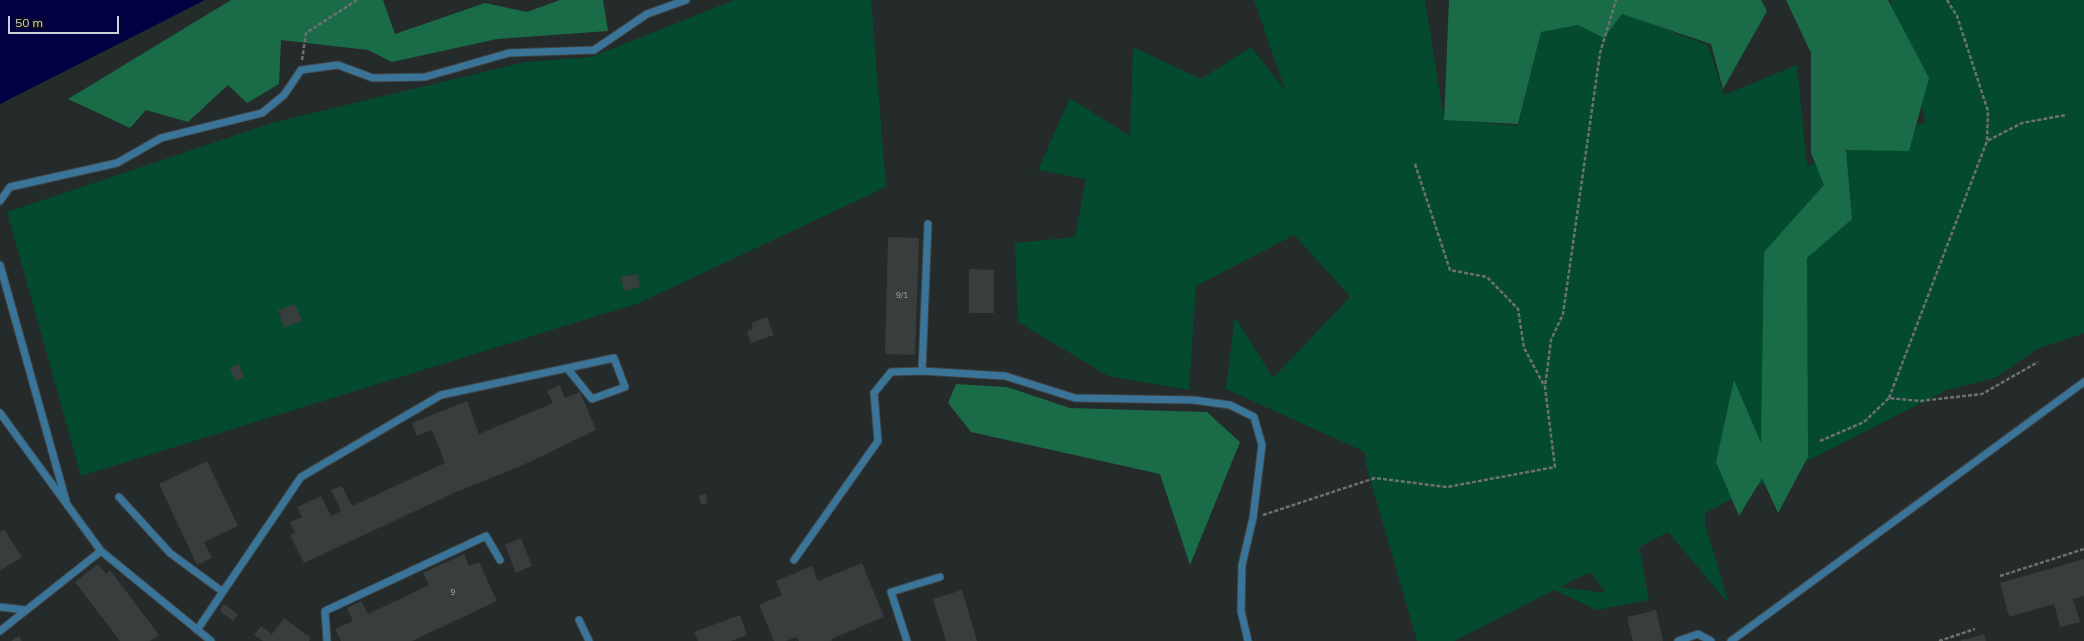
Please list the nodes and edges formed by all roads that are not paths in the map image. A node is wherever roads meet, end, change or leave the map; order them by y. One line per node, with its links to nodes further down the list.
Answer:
1 (686, 0): 2 (lane)
2 (0, 201)
3 (928, 224): 6 (lane)
4 (0, 265): 10 (lane)
5 (567, 368): 5 (lane); 15 (lane)
6 (922, 371): 13 (lane); 25 (lane)
7 (2084, 382): 28 (lane)
8 (0, 414): 10 (lane)
9 (119, 497): 15 (lane)
10 (68, 505): 11 (lane)
11 (101, 551): 17 (lane); 19 (lane)
12 (500, 560): 22 (lane)
13 (794, 560)
14 (940, 577): 24 (lane)
15 (223, 592): 19 (lane)
16 (0, 607): 17 (lane)
17 (26, 610): 20 (lane)
18 (579, 620): 23 (lane)
19 (197, 630): 21 (lane)
20 (0, 631)
21 (211, 641)
22 (327, 641)
23 (589, 641)
24 (907, 641)
25 (1248, 641)
26 (1678, 641): 27 (lane)
27 (1711, 641)
28 (1731, 641)

